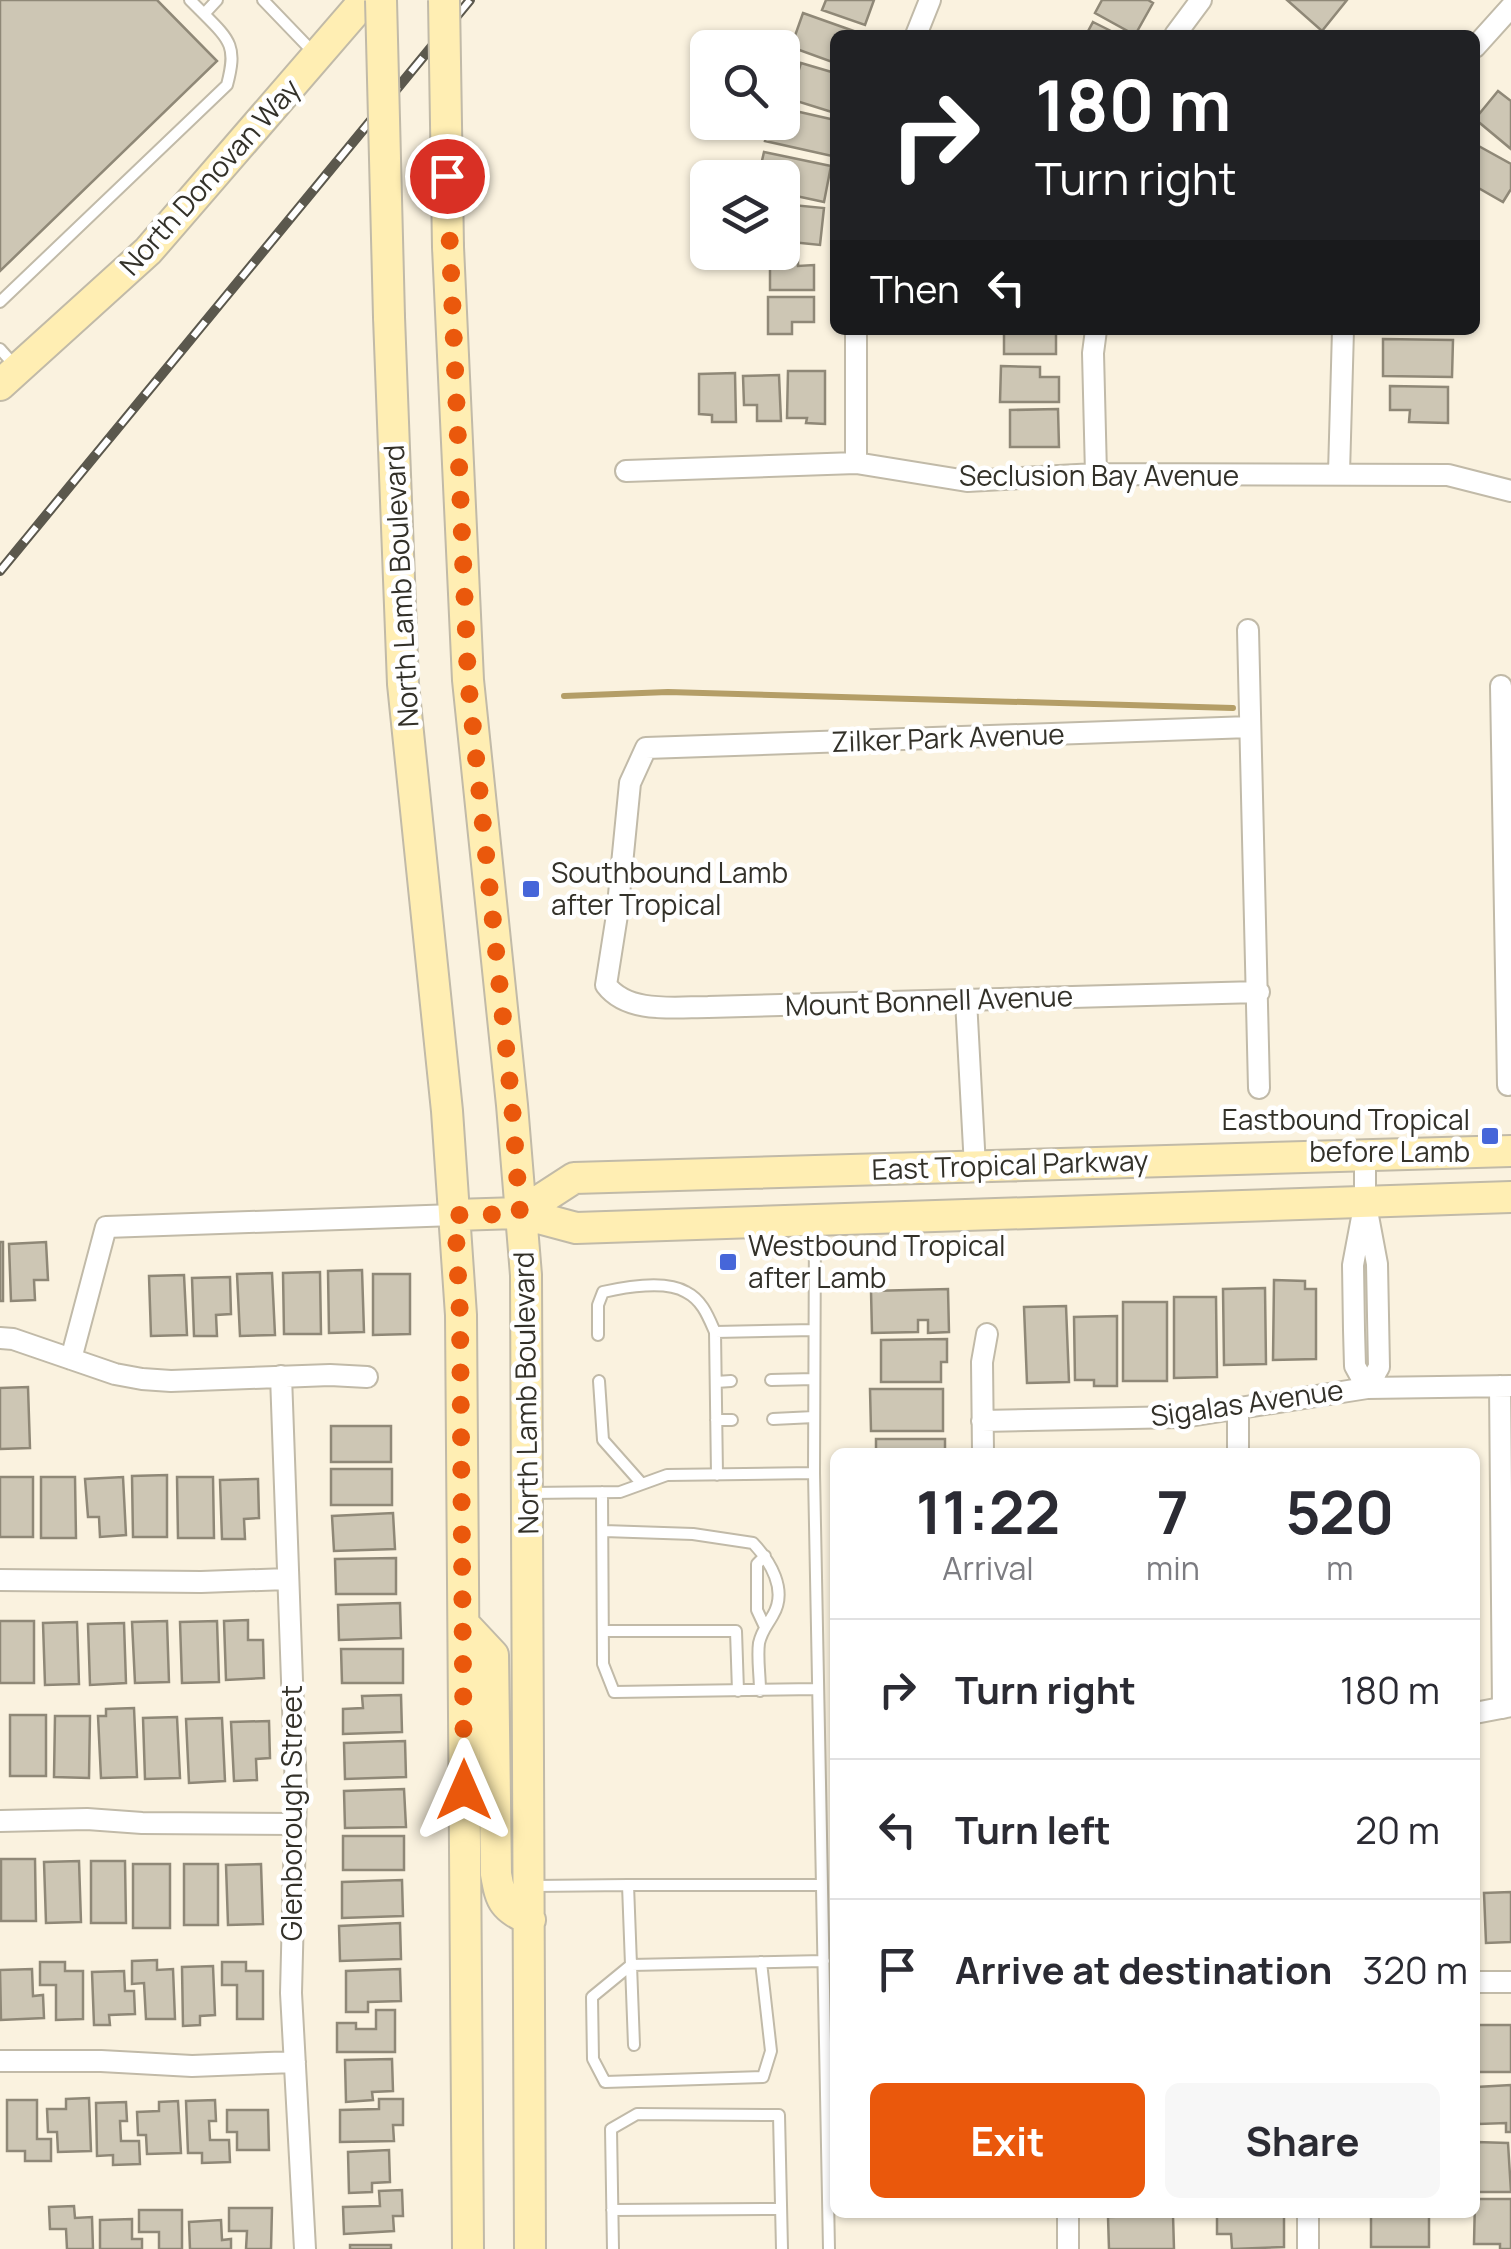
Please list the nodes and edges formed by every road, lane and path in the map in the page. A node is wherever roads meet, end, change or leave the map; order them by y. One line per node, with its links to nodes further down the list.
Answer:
1 (190, 0): 10 (lane)
2 (217, 0): 10 (lane)
3 (263, 0): 14 (lane)
4 (365, 0): 14 (main road, North Donovan Way)
5 (381, 0): 41 (main road, North Lamb Boulevard, bridge)
6 (444, 0): 40 (main road, North Lamb Boulevard, bridge)
7 (930, 0): 11 (street)
8 (1201, 0): 12 (street)
9 (1511, 7): 13 (street)
10 (204, 14): 15 (lane)
11 (918, 30)
12 (1179, 30)
13 (1480, 41)
14 (318, 58): 19 (main road, North Donovan Way)
15 (0, 302)
16 (856, 335): 20 (street)
17 (1095, 335): 23 (street)
18 (1343, 335): 22 (street)
19 (6, 367)
20 (856, 464): 21 (street, Seclusion Bay Avenue); 23 (street, Seclusion Bay Avenue)
21 (626, 471)
22 (1339, 473): 23 (street, Seclusion Bay Avenue); 24 (street, Seclusion Bay Avenue)
23 (1096, 474)
24 (1511, 492)
25 (1248, 630): 27 (street)
26 (1501, 686): 28 (street)
27 (1250, 727): 29 (street, Zilker Park Avenue); 30 (street)
28 (1507, 752): 31 (street)
29 (606, 985): 32 (street, Mount Bonnell Avenue)
30 (1259, 992): 32 (street, Mount Bonnell Avenue); 34 (street)
31 (1509, 996): 33 (street)
32 (966, 1000): 37 (street)
33 (1508, 1085)
34 (1259, 1088)
35 (1511, 1151): 36 (main road, East Tropical Parkway)
36 (1365, 1154): 37 (main road, East Tropical Parkway); 39 (street)
37 (975, 1167): 40 (main road, East Tropical Parkway)
38 (1511, 1197): 39 (main road, East Tropical Parkway)
39 (1365, 1200): 42 (main road, East Tropical Parkway); 57 (street)
40 (520, 1214): 41 (main road, East Tropical Parkway); 42 (main road, East Tropical Parkway); 70 (main road, North Lamb Boulevard)
41 (455, 1215): 48 (street, East Tropical Parkway); 75 (main road, North Lamb Boulevard)
42 (815, 1221): 43 (lane)
43 (814, 1330): 44 (lane); 51 (lane)
44 (715, 1332): 46 (lane); 55 (lane)
45 (987, 1334): 63 (street)
46 (598, 1336)
47 (0, 1338): 48 (street)
48 (71, 1359): 49 (street)
49 (280, 1376): 50 (street); 73 (street, Glenborough Street)
50 (367, 1377)
51 (814, 1379): 52 (lane); 60 (lane)
52 (771, 1380)
53 (599, 1381): 68 (lane)
54 (731, 1381): 55 (lane)
55 (716, 1382): 61 (lane)
56 (1505, 1386): 57 (street, Sigalas Avenue); 81 (street)
57 (1367, 1388): 58 (street, Sigalas Avenue)
58 (1238, 1409): 63 (street, Sigalas Avenue); 65 (street)
59 (773, 1418): 60 (lane)
60 (814, 1418): 66 (lane)
61 (716, 1420): 62 (lane); 67 (lane)
62 (732, 1420)
63 (982, 1421): 64 (street)
64 (982, 1448)
65 (1238, 1448)
66 (814, 1473): 67 (lane); 78 (lane)
67 (717, 1474): 68 (lane)
68 (642, 1484): 69 (lane)
69 (602, 1492): 70 (lane); 71 (lane)
70 (528, 1494): 86 (main road, North Lamb Boulevard)
71 (604, 1531): 72 (lane); 77 (lane)
72 (765, 1556): 76 (lane); 76 (lane)
73 (288, 1579): 74 (street); 84 (street, Glenborough Street)
74 (0, 1580)
75 (464, 1624): 88 (main road); 102 (main road, North Lamb Boulevard)
76 (764, 1625): 80 (lane)
77 (603, 1631): 79 (lane); 79 (lane)
78 (817, 1689): 80 (lane); 85 (lane)
79 (738, 1691): 80 (lane)
80 (760, 1691)
81 (1507, 1707): 82 (street)
82 (1480, 1713)
83 (0, 1821): 84 (street)
84 (296, 1824): 96 (street, Glenborough Street)
85 (820, 1885): 87 (lane); 89 (lane)
86 (530, 1886): 87 (lane); 88 (main road, North Lamb Boulevard)
87 (628, 1886): 91 (lane)
88 (530, 1920): 103 (main road, North Lamb Boulevard)
89 (824, 1961): 90 (lane); 106 (lane)
90 (762, 1962): 91 (lane); 91 (lane)
91 (631, 1965): 94 (lane)
92 (1480, 1982): 93 (street)
93 (1511, 1982)
94 (634, 2045)
95 (0, 2060): 96 (street)
96 (294, 2062): 101 (street, Glenborough Street)
97 (781, 2209): 98 (lane); 98 (lane); 105 (lane)
98 (612, 2210): 104 (lane)
99 (1068, 2218): 107 (street)
100 (1308, 2218): 108 (street)
101 (305, 2249)
102 (468, 2249)
103 (530, 2249)
104 (613, 2249)
105 (782, 2249)
106 (830, 2249)
107 (1068, 2249)
108 (1308, 2249)

